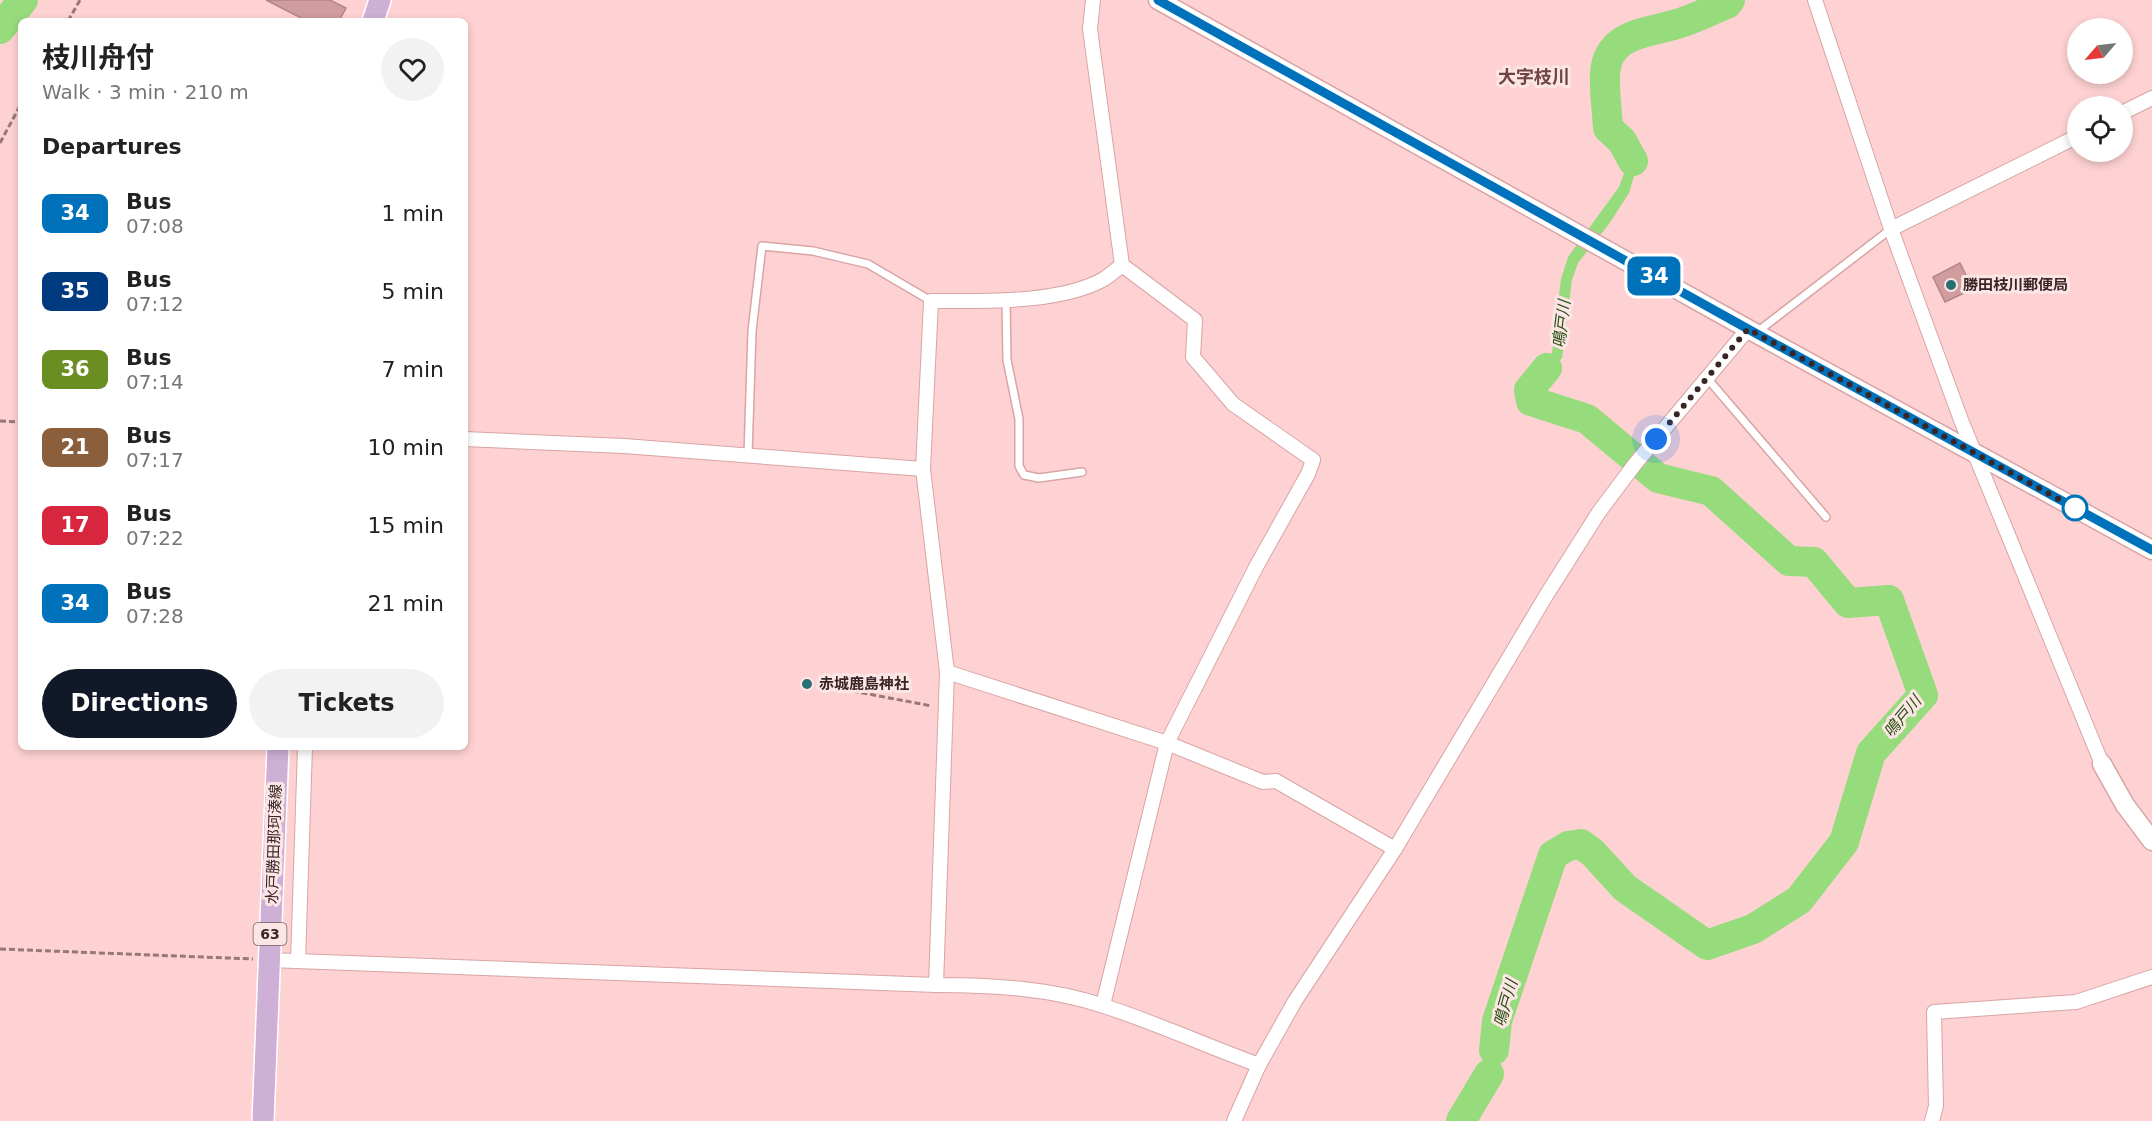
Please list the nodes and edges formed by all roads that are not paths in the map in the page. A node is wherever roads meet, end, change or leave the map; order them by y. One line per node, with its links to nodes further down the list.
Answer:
1 (380, 0): 5 (main road)
2 (1093, 0): 10 (street)
3 (1158, 0): 13 (main road)
4 (1815, 1): 9 (street)
5 (374, 18)
6 (2152, 98): 7 (street)
7 (2133, 108)
8 (2067, 142): 9 (street)
9 (1891, 230): 13 (lane); 16 (street)
10 (1122, 265): 12 (street); 23 (street)
11 (931, 301): 12 (street); 17 (lane); 18 (street)
12 (1006, 301): 19 (lane)
13 (1752, 331): 14 (street); 16 (main road)
14 (1707, 378): 20 (lane); 28 (street)
15 (468, 439): 17 (street)
16 (1977, 454): 21 (main road); 26 (street)
17 (748, 455): 18 (street)
18 (923, 469): 22 (street)
19 (1082, 472)
20 (1826, 517)
21 (2152, 550)
22 (947, 672): 23 (street); 32 (street)
23 (1167, 743): 28 (street); 33 (street)
24 (278, 750): 29 (main road, 水戸勝田那珂湊線 / 63)
25 (305, 750): 30 (street)
26 (2102, 764): 27 (main road)
27 (2152, 841)
28 (1395, 849): 34 (street)
29 (269, 960): 30 (street); 35 (main road, 水戸勝田那珂湊線 / 63)
30 (298, 961): 32 (street)
31 (2152, 977): 37 (street)
32 (936, 985): 33 (street)
33 (1102, 1005): 34 (street)
34 (1259, 1065): 36 (street)
35 (263, 1121)
36 (1234, 1121)
37 (1932, 1121)

